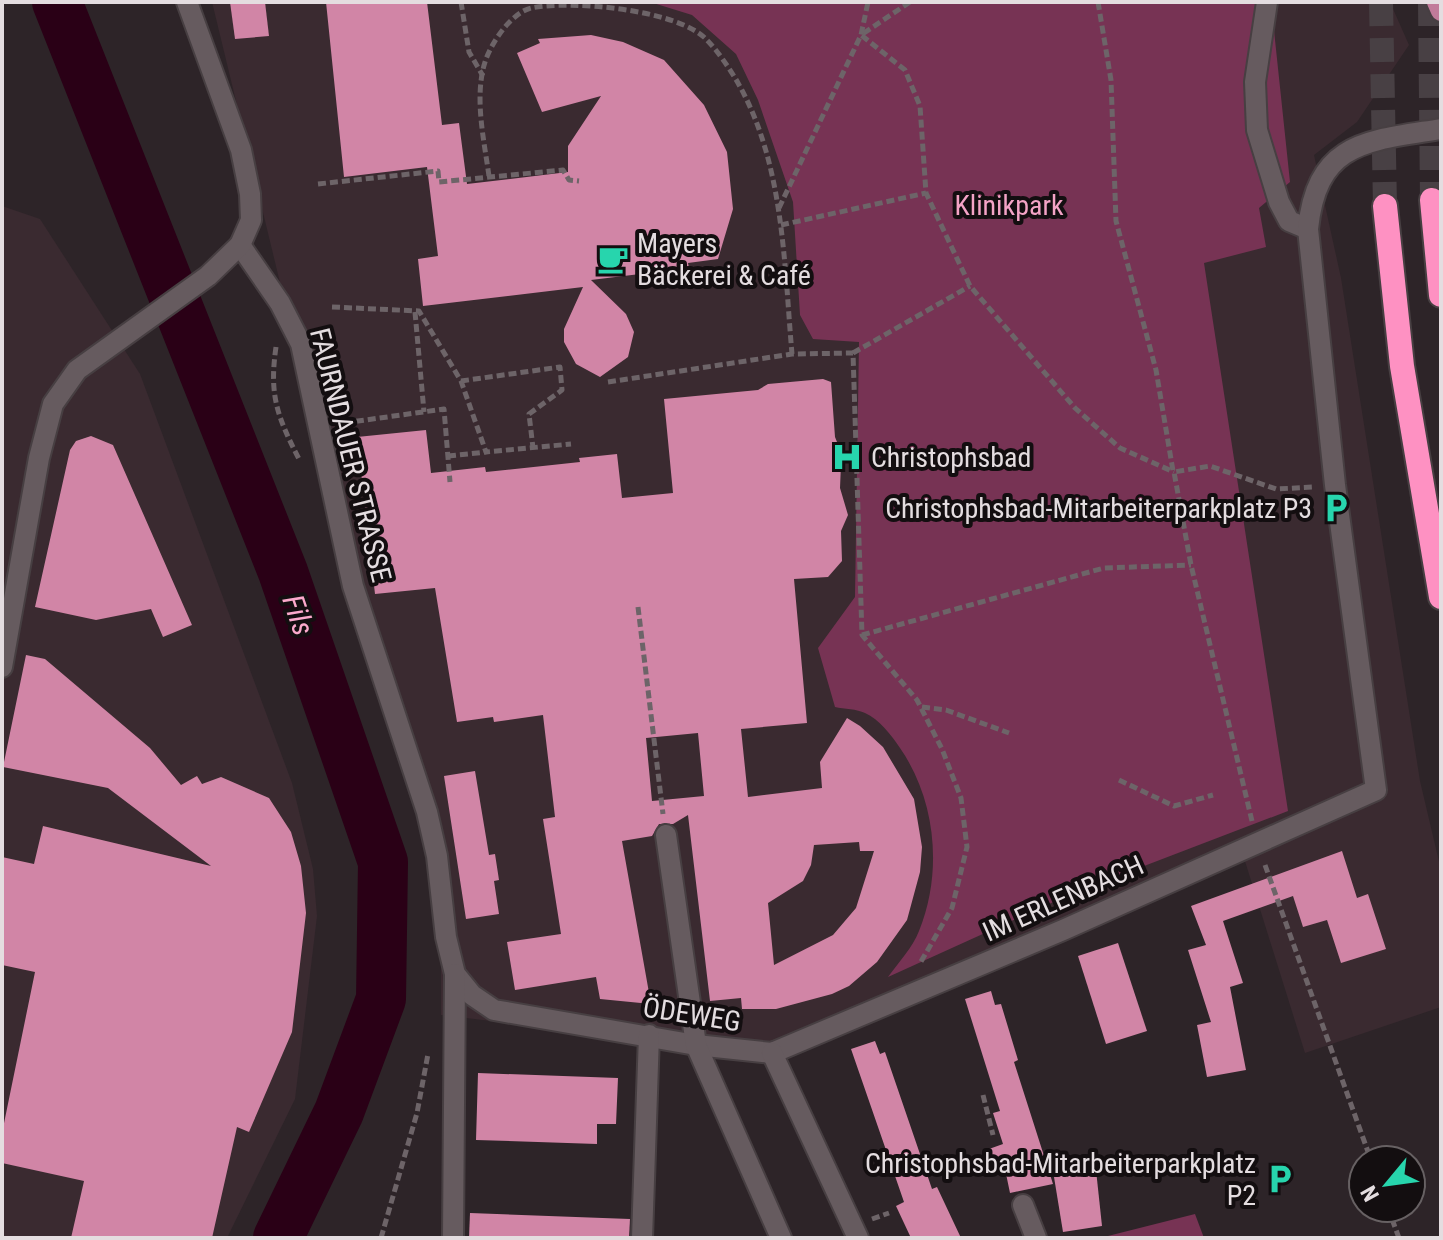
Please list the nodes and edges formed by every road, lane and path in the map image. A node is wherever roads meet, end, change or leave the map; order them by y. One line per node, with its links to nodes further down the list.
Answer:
1 (187, 2): 23 (street)
2 (461, 2): 12 (path)
3 (534, 2): 9 (path)
4 (868, 2): 11 (path)
5 (910, 2): 11 (path)
6 (1098, 2): 38 (path)
7 (1267, 2): 22 (street)
8 (1437, 2): 10 (main road)
9 (542, 7): 12 (path); 20 (path)
10 (1441, 11)
11 (861, 35): 17 (path); 20 (path)
12 (483, 77): 14 (path)
13 (1441, 129): 22 (street)
14 (489, 176): 15 (path); 16 (path)
15 (579, 181)
16 (318, 184)
17 (926, 193): 21 (path); 24 (path)
18 (1432, 200): 25 (highway)
19 (1385, 206): 42 (highway)
20 (779, 209): 21 (path)
21 (781, 225): 29 (path)
22 (1308, 229): 40 (street)
23 (240, 245): 45 (street); 52 (street, FAURNDAUER STRASSE)
24 (970, 286): 28 (path); 38 (path)
25 (1441, 295)
26 (332, 307): 27 (path)
27 (415, 312): 30 (path); 32 (path)
28 (853, 353): 29 (path); 44 (path)
29 (792, 354): 31 (path)
30 (461, 381): 35 (path); 36 (path)
31 (608, 382)
32 (424, 412): 33 (path); 37 (path)
33 (344, 423)
34 (571, 444): 35 (path)
35 (533, 448): 36 (path)
36 (486, 452): 37 (path)
37 (448, 456): 39 (path)
38 (1174, 472): 40 (path); 41 (path)
39 (450, 482)
40 (1335, 485): 51 (street, IM ERLENBACH)
41 (1191, 565): 44 (path); 51 (path)
42 (1441, 597)
43 (638, 607): 50 (path)
44 (862, 635): 46 (path)
45 (2, 667)
46 (921, 707): 47 (path); 53 (path)
47 (1009, 733)
48 (1119, 780): 49 (path)
49 (1213, 795)
50 (666, 835): 56 (street)
51 (1257, 843): 53 (street, IM ERLENBACH); 60 (path)
52 (455, 974): 54 (street, ÖDEWEG); 63 (street)
53 (893, 1002): 57 (street, IM ERLENBACH)
54 (649, 1035): 56 (street, ÖDEWEG); 64 (street)
55 (431, 1040): 62 (path)
56 (696, 1045): 57 (street, ÖDEWEG); 65 (street)
57 (772, 1053): 66 (street, ÖDEWEG)
58 (983, 1095): 59 (path)
59 (993, 1135)
60 (1365, 1144)
61 (1023, 1205): 67 (street)
62 (381, 1238)
63 (453, 1238)
64 (642, 1238)
65 (781, 1238)
66 (858, 1238)
67 (1036, 1238)

